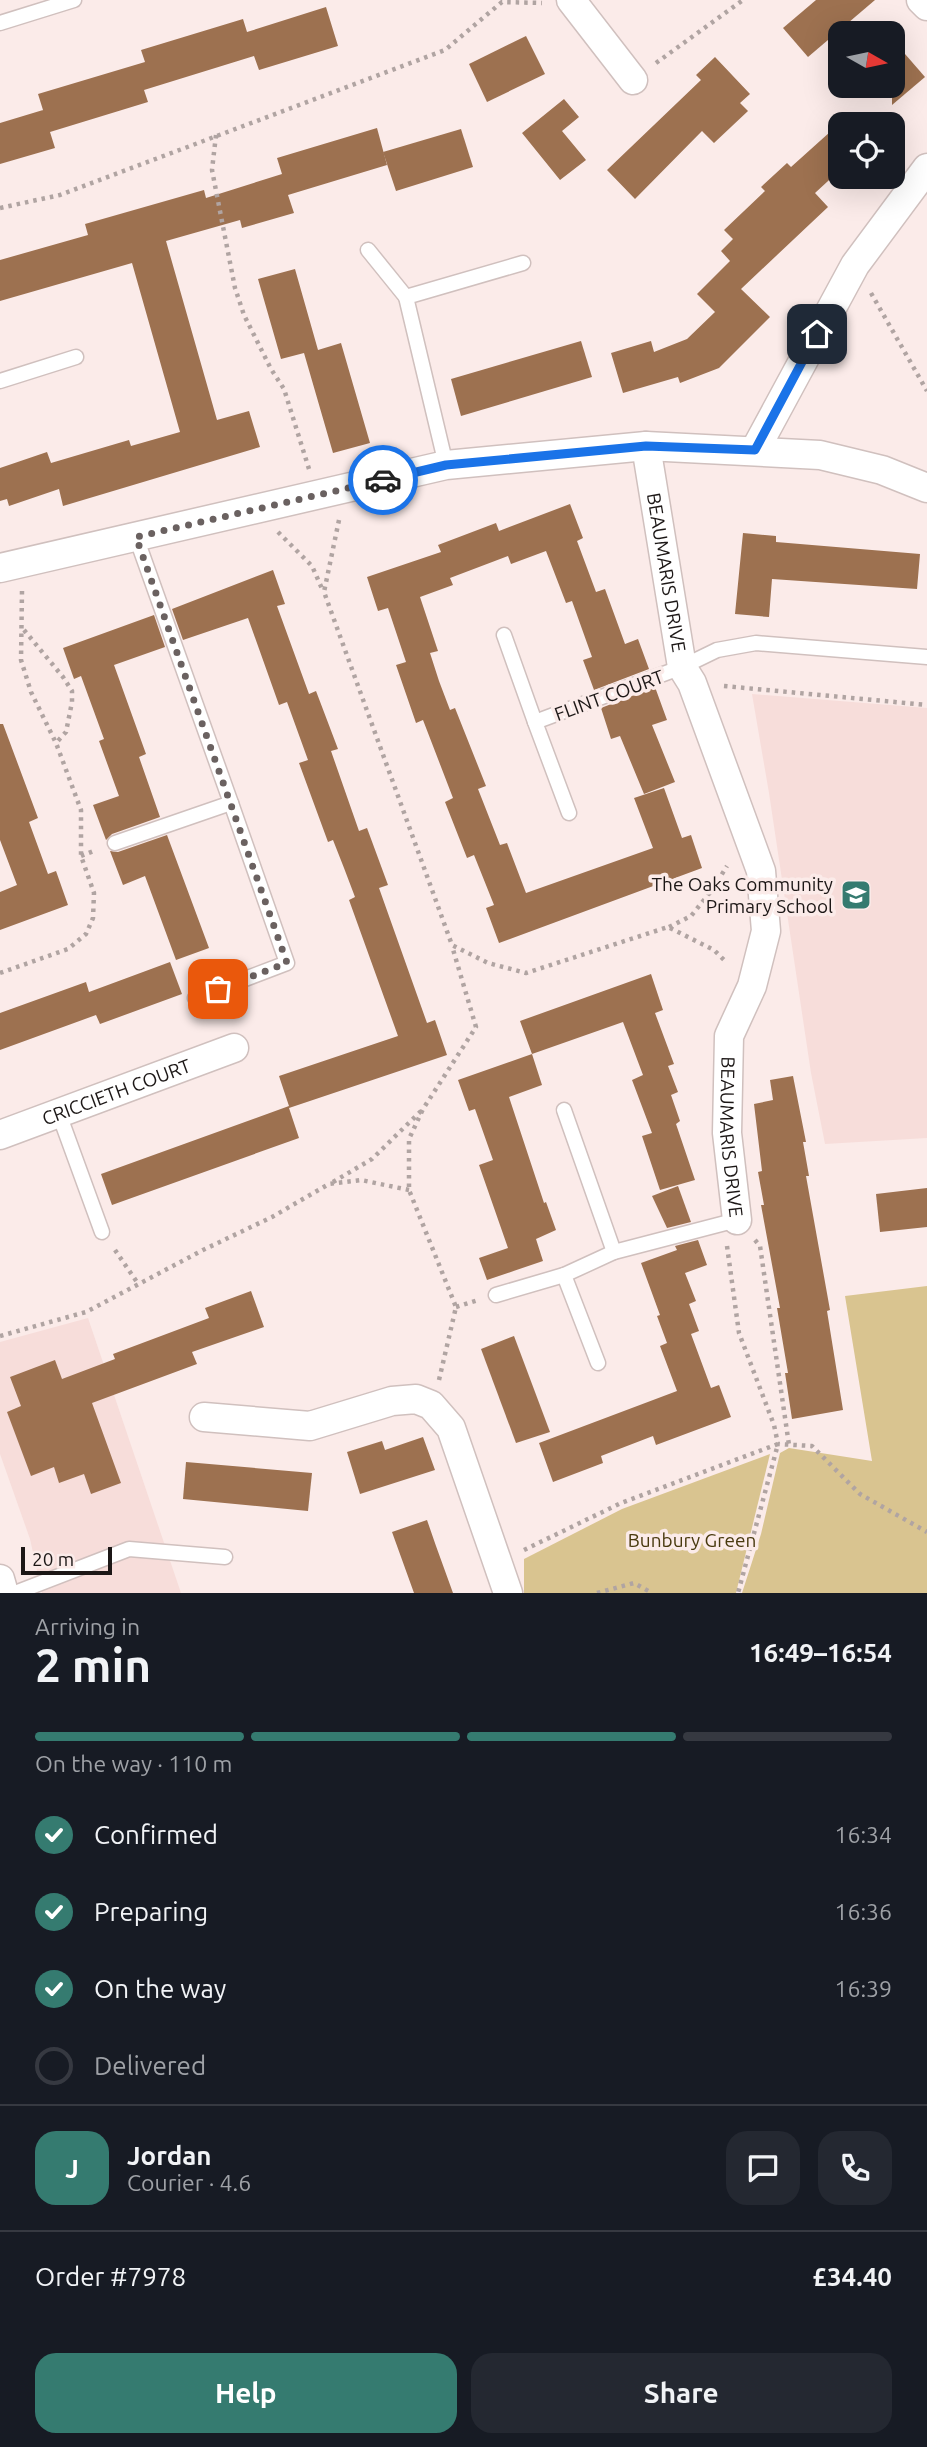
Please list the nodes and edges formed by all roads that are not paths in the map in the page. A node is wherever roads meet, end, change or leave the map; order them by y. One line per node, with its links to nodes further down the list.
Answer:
1 (74, 0): 5 (lane)
2 (571, 0): 6 (street)
3 (921, 0): 4 (street)
4 (927, 6)
5 (0, 23)
6 (633, 80)
7 (927, 168): 14 (street)
8 (368, 250): 10 (lane)
9 (523, 263): 10 (lane)
10 (406, 297): 15 (lane)
11 (76, 356): 12 (lane)
12 (0, 381)
13 (646, 446): 14 (street); 15 (street); 21 (street, BEAUMARIS DRIVE)
14 (755, 450): 16 (street)
15 (446, 465): 17 (street)
16 (927, 488)
17 (136, 537): 18 (street); 23 (lane)
18 (11, 567)
19 (504, 635): 22 (lane, FLINT COURT)
20 (927, 657): 21 (lane, FLINT COURT)
21 (687, 675): 22 (lane, FLINT COURT); 31 (street, BEAUMARIS DRIVE)
22 (535, 722): 24 (lane, FLINT COURT)
23 (231, 803): 25 (lane); 26 (lane)
24 (569, 813)
25 (115, 843)
26 (195, 998)
27 (234, 1048): 29 (street, CRICCIETH COURT)
28 (564, 1110): 33 (lane)
29 (59, 1114): 30 (street, CRICCIETH COURT); 32 (lane)
30 (0, 1135)
31 (731, 1222): 33 (lane, BEAUMARIS DRIVE)
32 (102, 1232)
33 (614, 1252): 34 (lane, BEAUMARIS DRIVE)
34 (564, 1275): 35 (lane, BEAUMARIS DRIVE); 36 (lane)
35 (496, 1295)
36 (598, 1363)
37 (204, 1417): 42 (street)
38 (225, 1557): 41 (lane)
39 (0, 1579): 40 (street)
40 (4, 1593)
41 (15, 1593)
42 (508, 1593)

